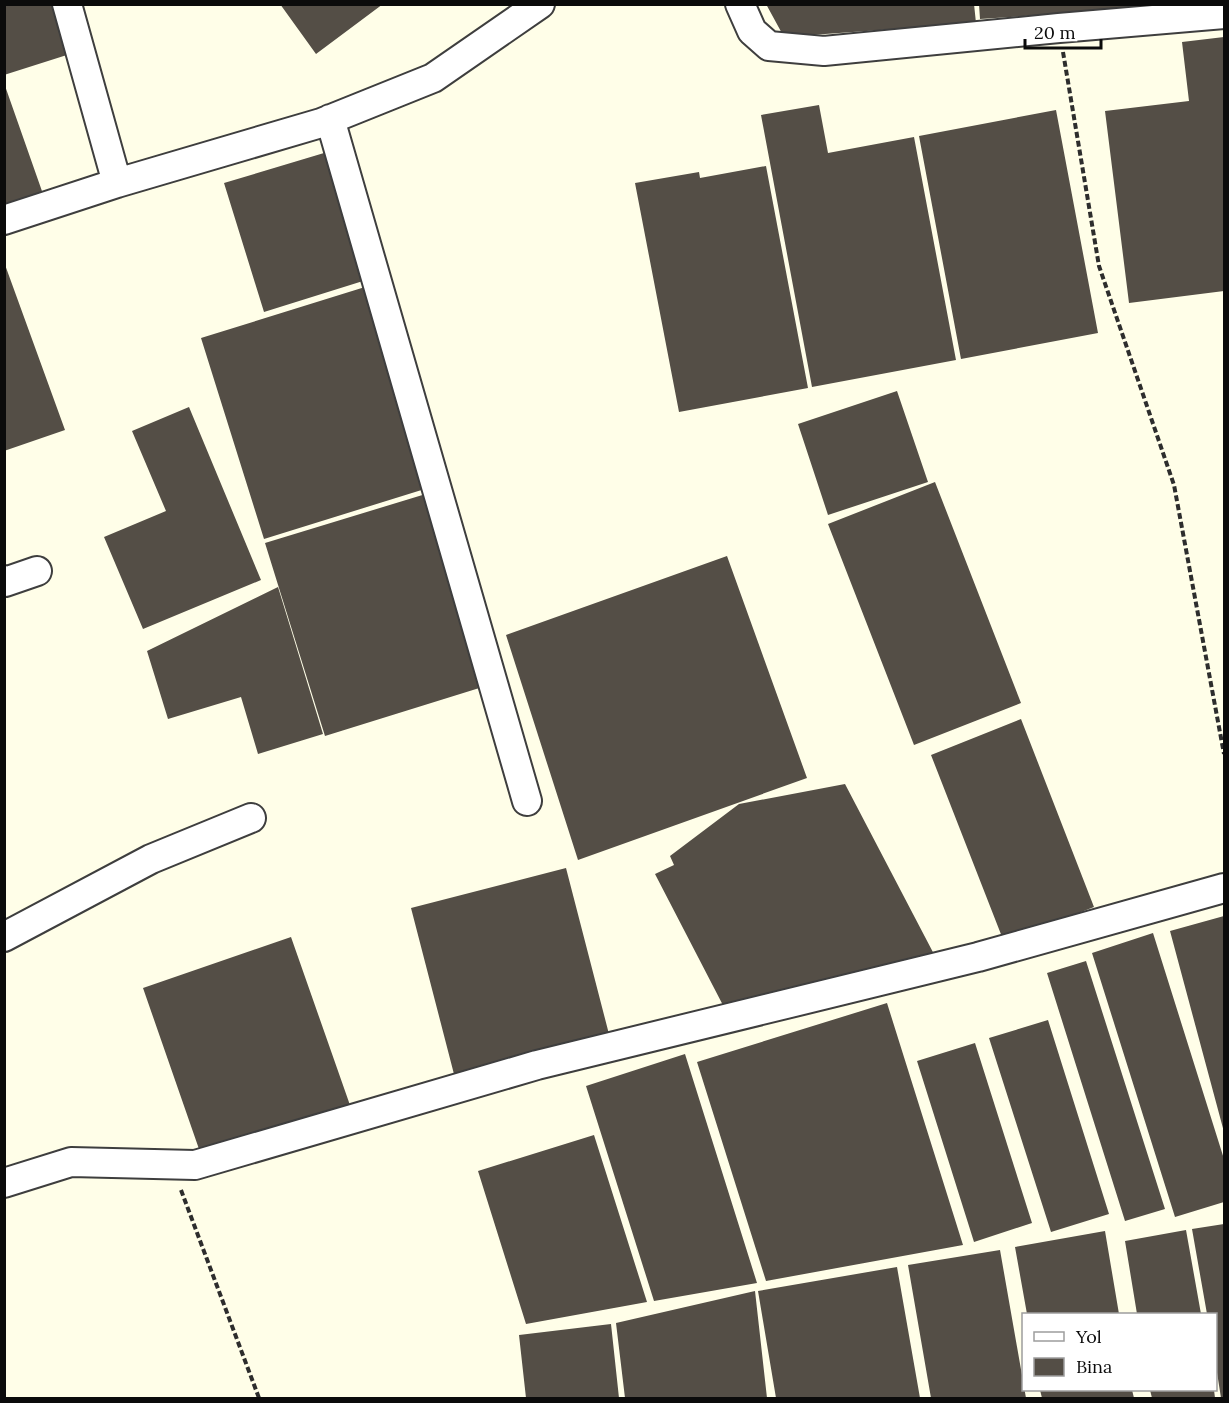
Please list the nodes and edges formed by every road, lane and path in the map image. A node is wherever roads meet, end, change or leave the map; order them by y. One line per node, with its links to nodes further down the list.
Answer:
1 (67, 4): 7 (street)
2 (540, 4): 6 (street)
3 (740, 4): 5 (street)
4 (1224, 14): 5 (street)
5 (1059, 27): 11 (path)
6 (330, 119): 7 (street); 12 (street)
7 (117, 183): 8 (street)
8 (4, 220)
9 (37, 571): 10 (street)
10 (4, 580)
11 (1224, 754)
12 (527, 801)
13 (251, 818): 15 (street)
14 (1224, 888): 16 (street)
15 (4, 937)
16 (171, 1164): 17 (street); 18 (path)
17 (4, 1183)
18 (259, 1398)

